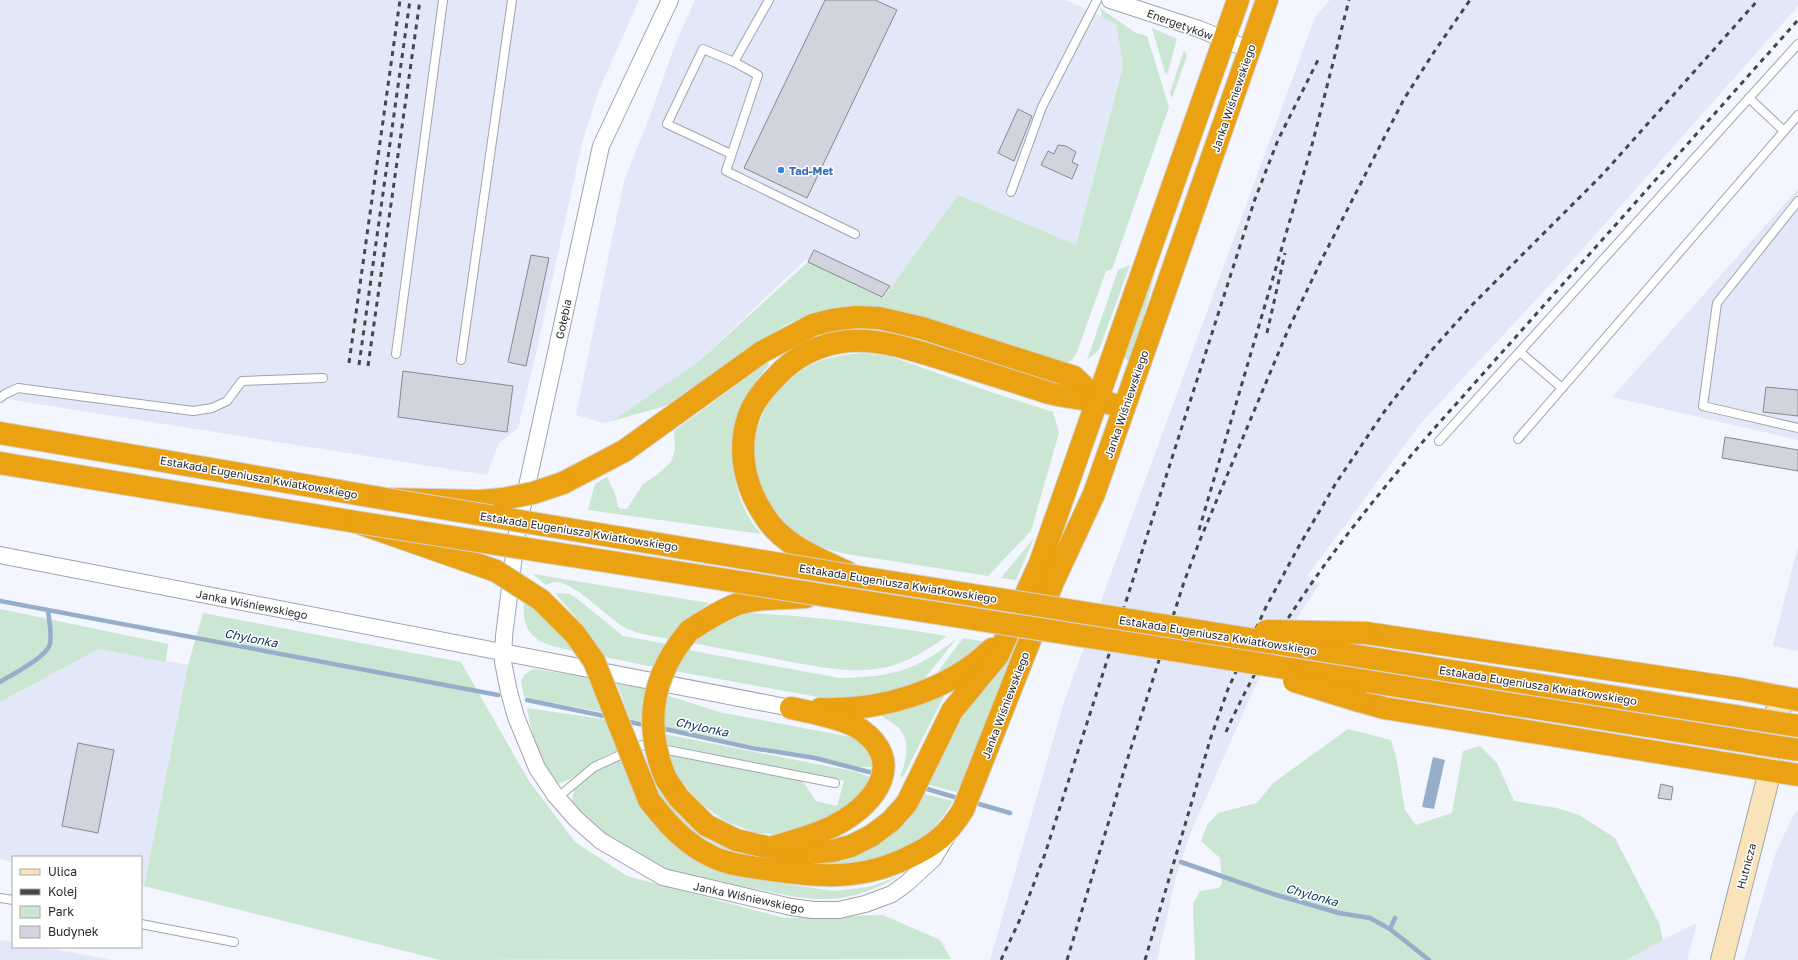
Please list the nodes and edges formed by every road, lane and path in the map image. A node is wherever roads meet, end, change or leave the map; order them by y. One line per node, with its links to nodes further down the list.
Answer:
1 (443, 0): 21 (lane)
2 (512, 0): 22 (lane)
3 (670, 0): 40 (street, Gołębia)
4 (770, 0): 12 (lane)
5 (1097, 0): 17 (lane)
6 (1110, 0): 9 (street, Energetyków)
7 (1238, 0): 9 (highway)
8 (1267, 0): 11 (highway, Janka Wiśniewskiego)
9 (1224, 40): 11 (street, Energetyków); 26 (highway)
10 (1798, 44): 13 (lane)
11 (1250, 50): 27 (highway, Janka Wiśniewskiego)
12 (734, 62): 16 (lane); 16 (lane)
13 (1749, 98): 15 (lane); 20 (lane)
14 (1798, 115): 15 (lane)
15 (1784, 131): 24 (lane)
16 (732, 154): 19 (lane)
17 (1011, 192)
18 (1798, 201): 28 (lane)
19 (855, 234)
20 (1520, 352): 24 (lane); 31 (lane)
21 (396, 354)
22 (461, 360)
23 (323, 378): 25 (lane)
24 (1562, 388): 30 (lane)
25 (0, 398)
26 (1098, 400): 27 (highway); 33 (highway, bridge); 36 (highway, bridge); 38 (highway)
27 (1125, 408): 50 (highway, Janka Wiśniewskiego)
28 (1798, 428)
29 (0, 434): 33 (highway, Estakada Eugeniusza Kwiatkowskiego)
30 (1518, 439)
31 (1439, 441)
32 (0, 463): 34 (highway, Estakada Eugeniusza Kwiatkowskiego)
33 (386, 498): 36 (highway, Estakada Eugeniusza Kwiatkowskiego, bridge)
34 (356, 522): 37 (highway, Estakada Eugeniusza Kwiatkowskiego, bridge); 50 (highway, bridge)
35 (0, 555): 40 (street, Janka Wiśniewskiego)
36 (859, 577): 39 (highway, Estakada Eugeniusza Kwiatkowskiego, bridge)
37 (828, 596): 41 (highway, Estakada Eugeniusza Kwiatkowskiego, bridge); 51 (highway, bridge)
38 (1012, 625): 43 (highway); 51 (highway)
39 (1185, 630): 42 (highway, bridge); 44 (highway, Estakada Eugeniusza Kwiatkowskiego, bridge)
40 (504, 651): 43 (street, Janka Wiśniewskiego); 49 (street, Janka Wiśniewskiego)
41 (1232, 660): 45 (highway, Estakada Eugeniusza Kwiatkowskiego, bridge); 46 (highway, bridge)
42 (1792, 699): 46 (main road, Hutnicza)
43 (790, 708): 51 (highway)
44 (1798, 726)
45 (1798, 750)
46 (1770, 771): 47 (highway); 56 (main road, Hutnicza)
47 (1798, 775)
48 (835, 783): 49 (lane)
49 (557, 798): 50 (street, Janka Wiśniewskiego)
50 (957, 819)
51 (770, 848)
52 (0, 898): 53 (lane)
53 (12, 900)
54 (142, 924): 55 (lane)
55 (234, 942)
56 (1722, 960)

